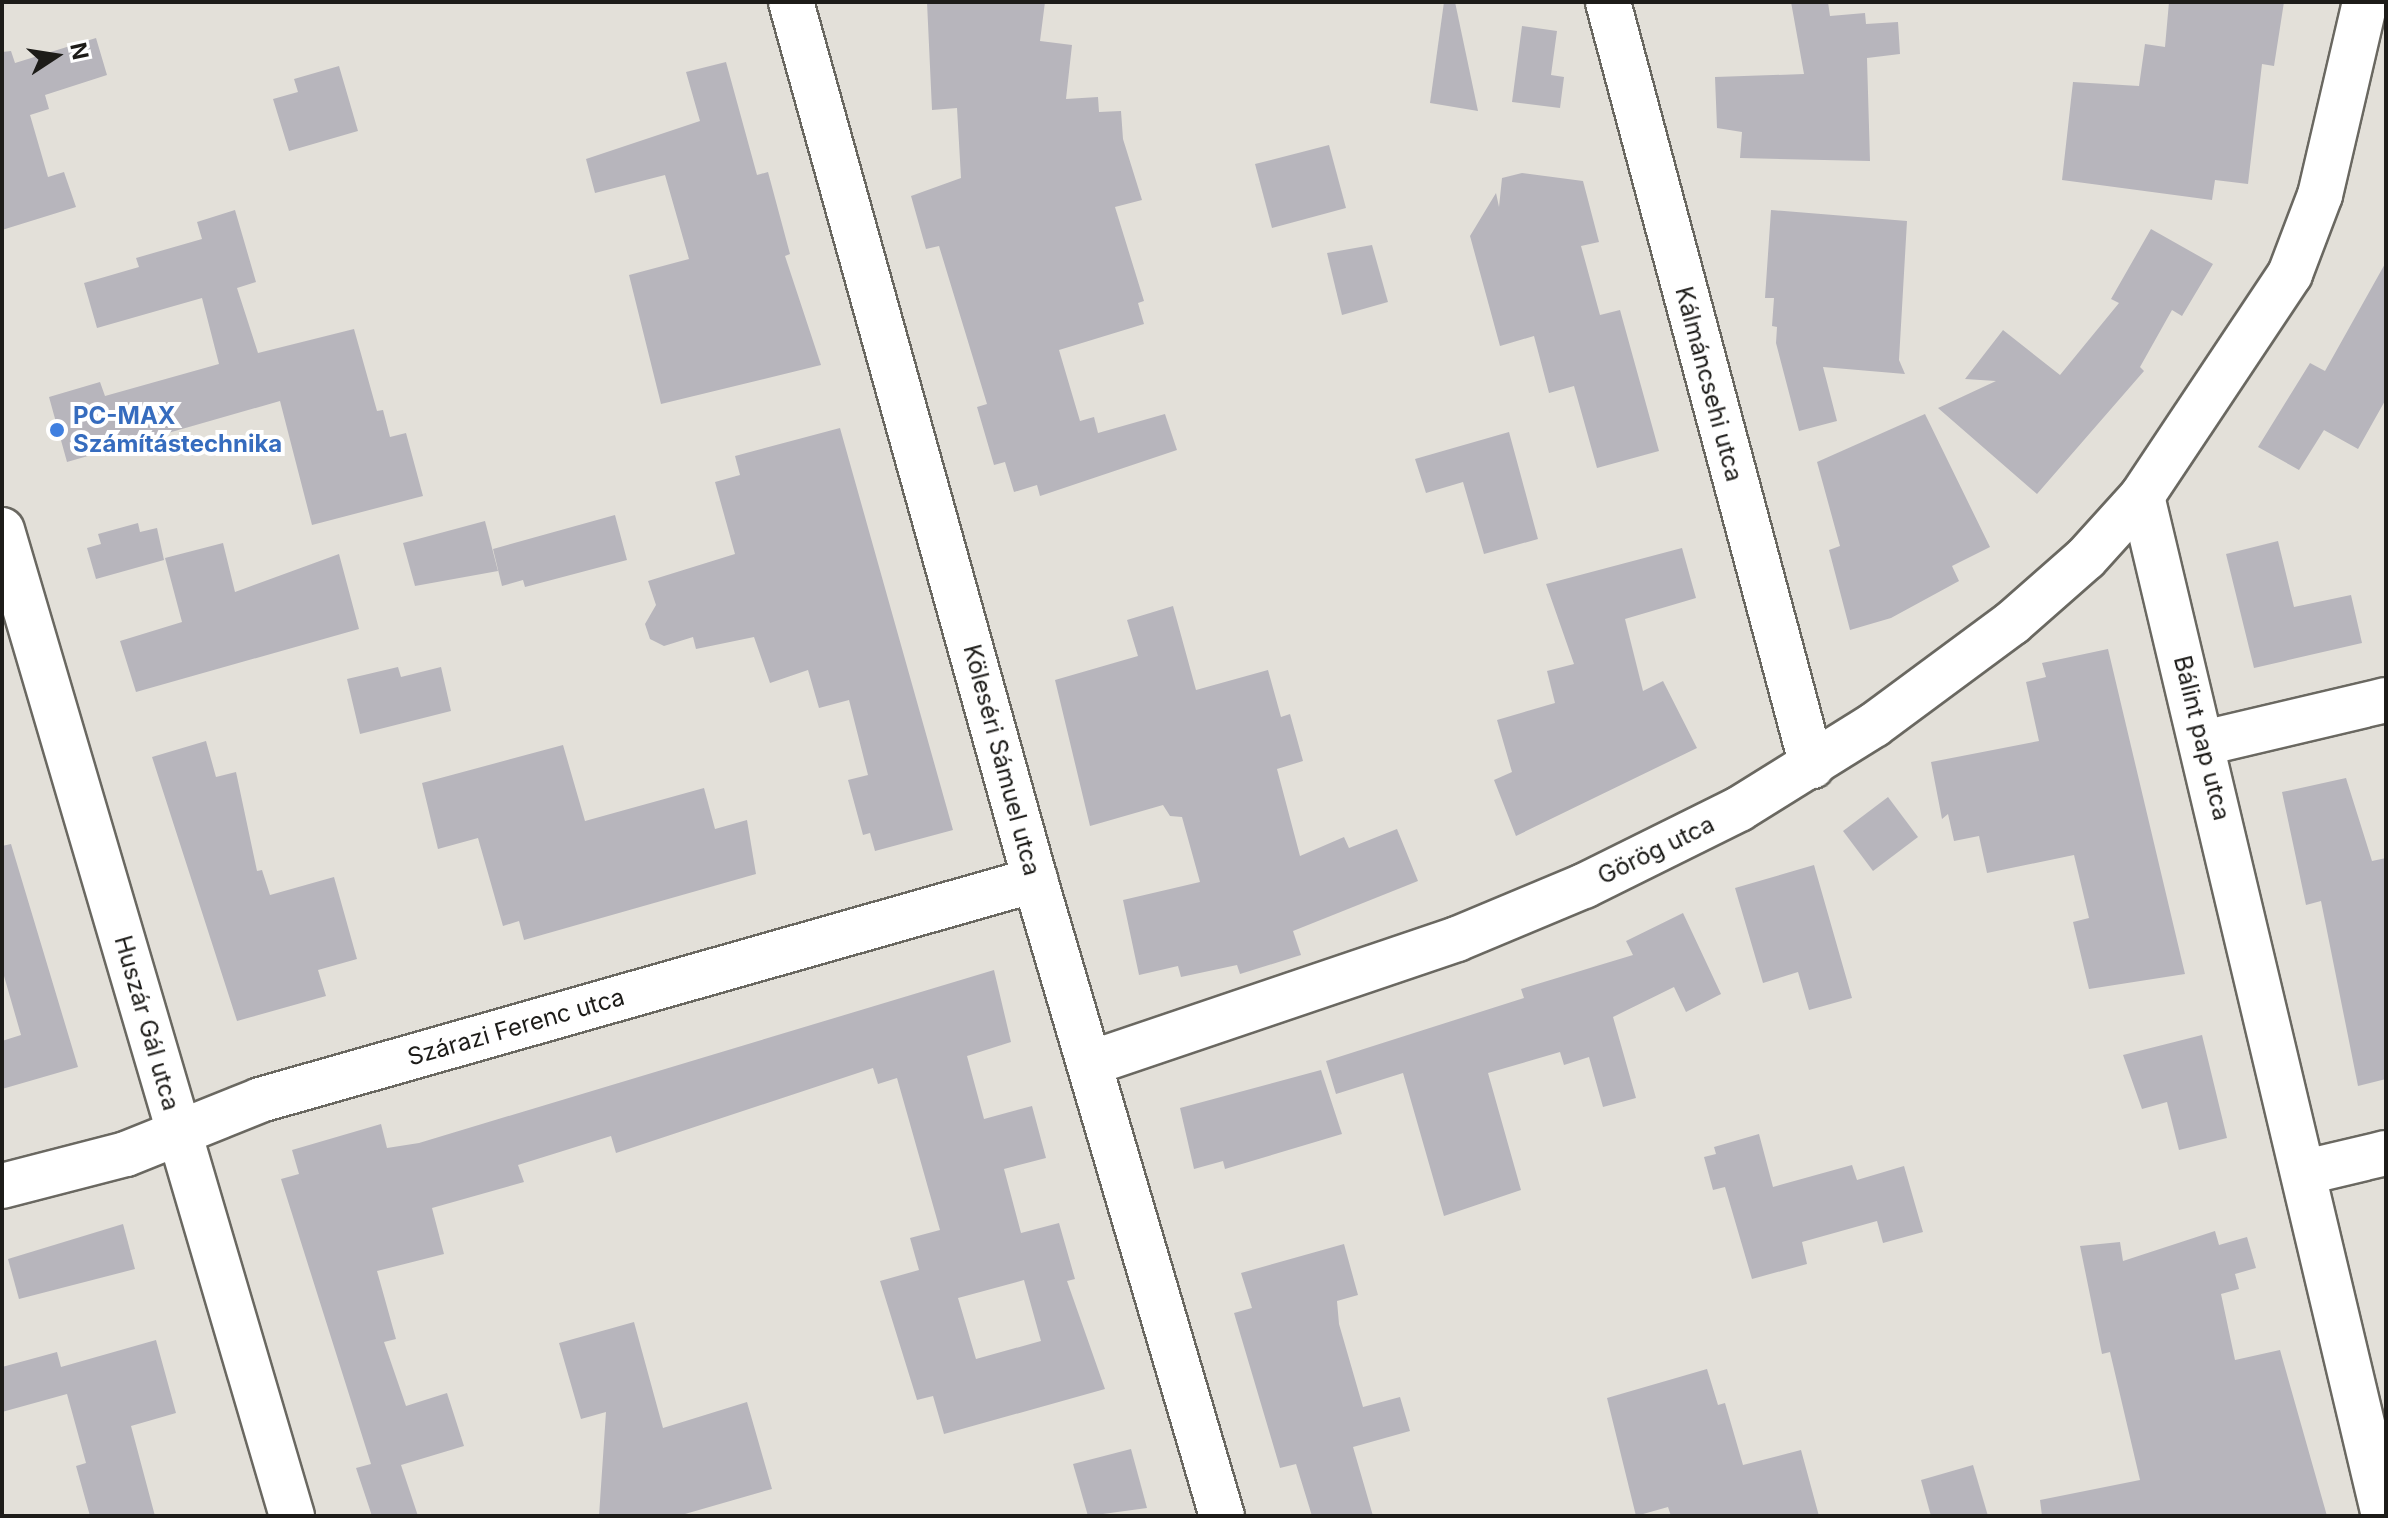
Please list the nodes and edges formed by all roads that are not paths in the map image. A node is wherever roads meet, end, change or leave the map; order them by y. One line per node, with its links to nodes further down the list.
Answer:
1 (791, 2): 9 (street, Köleséri Sámuel utca)
2 (1608, 2): 8 (street, Kálmáncsehi utca)
3 (2371, 10): 4 (street)
4 (2142, 496): 7 (street, Bálint pap utca); 8 (street, Görög utca)
5 (2, 530): 11 (street, Huszár Gál utca)
6 (2386, 700): 7 (street)
7 (2204, 743): 13 (street, Bálint pap utca)
8 (1812, 766): 10 (street, Görög utca)
9 (1035, 880): 10 (street, Köleséri Sámuel utca); 11 (street, Szárazi Ferenc utca)
10 (1091, 1063): 16 (street, Köleséri Sámuel utca)
11 (180, 1132): 14 (street, Szárazi Ferenc utca); 15 (street, Huszár Gál utca)
12 (2386, 1153): 13 (street)
13 (2306, 1172): 17 (street, Bálint pap utca)
14 (2, 1186)
15 (292, 1516)
16 (1222, 1516)
17 (2384, 1516)

